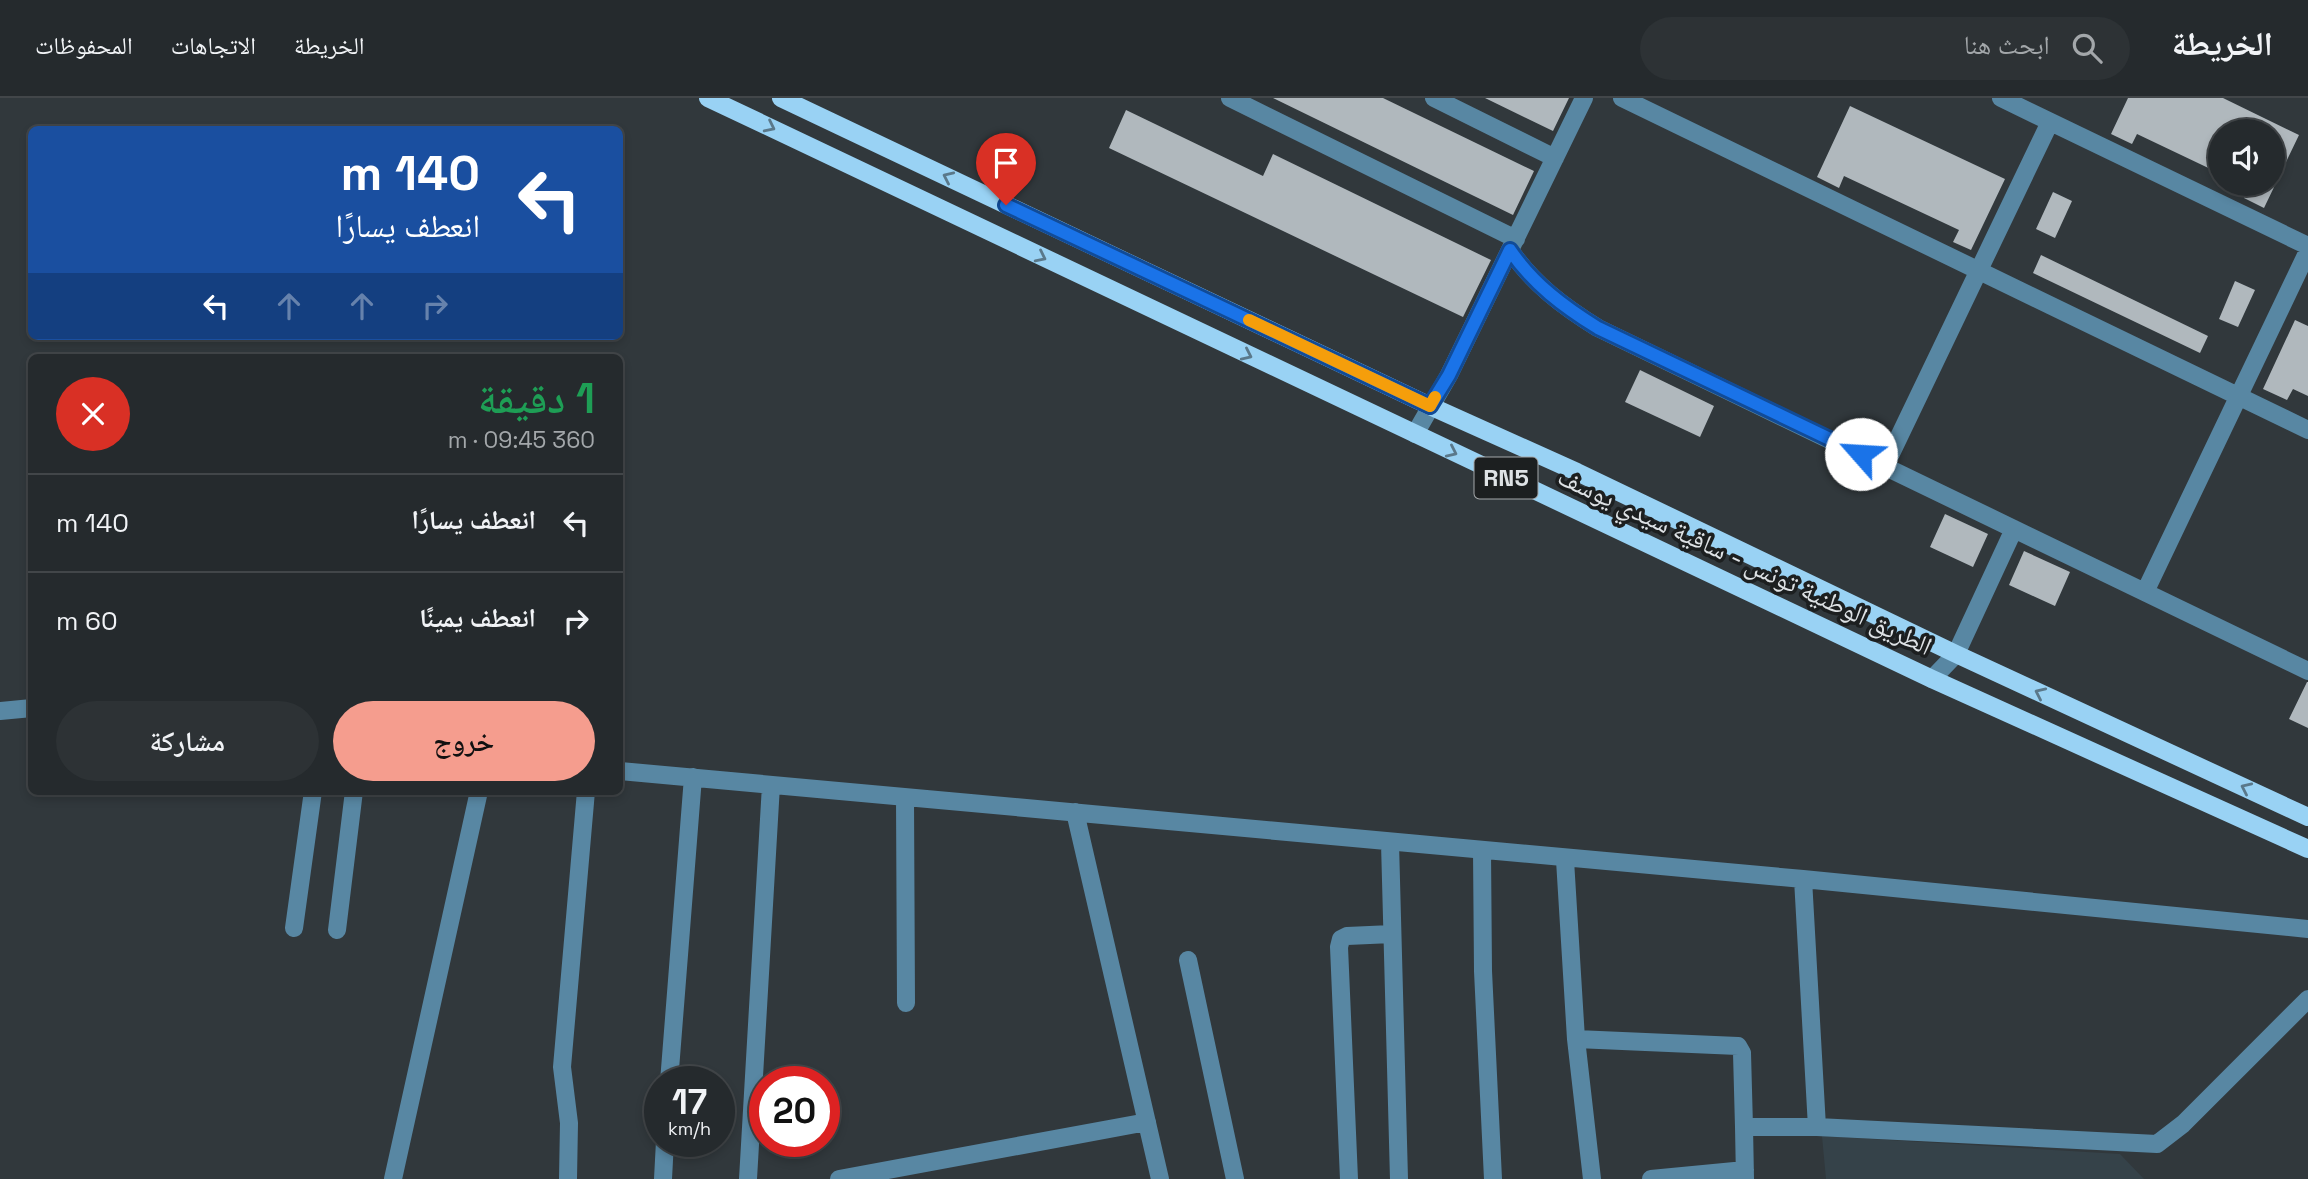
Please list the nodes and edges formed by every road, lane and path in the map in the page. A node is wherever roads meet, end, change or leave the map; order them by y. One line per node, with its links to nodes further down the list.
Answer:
1 (708, 98): 16 (main road, الطريق الوطنية تونس - ساقية سيدي يوسف / RN5, one-way to 16)
2 (781, 98): 14 (main road, الطريق الوطنية تونس - ساقية سيدي يوسف / RN5, one-way to 2)
3 (1230, 98): 10 (street)
4 (1434, 98): 9 (street)
5 (1584, 98): 9 (street)
6 (1622, 98): 12 (street)
7 (2001, 98): 8 (street)
8 (2050, 122): 11 (street); 12 (street)
9 (1555, 158): 10 (street)
10 (1513, 244): 14 (street); 17 (street)
11 (2308, 249): 13 (street)
12 (1978, 270): 13 (street); 17 (street)
13 (2238, 396): 15 (street); 19 (street)
14 (1430, 406): 16 (street); 20 (main road, الطريق الوطنية تونس - ساقية سيدي يوسف / RN5)
15 (2308, 429)
16 (1415, 434): 22 (main road, الطريق الوطنية تونس - ساقية سيدي يوسف / RN5, one-way to 22)
17 (1885, 466): 18 (street)
18 (2014, 529): 19 (street); 20 (street)
19 (2145, 592): 21 (street)
20 (1956, 654): 22 (street); 34 (main road, الطريق الوطنية تونس - ساقية سيدي يوسف / RN5, one-way to 20)
21 (2308, 671)
22 (1933, 679): 36 (main road, الطريق الوطنية تونس - ساقية سيدي يوسف / RN5)
23 (28, 708): 24 (street)
24 (0, 711)
25 (623, 771): 26 (street)
26 (694, 777): 27 (street); 48 (street)
27 (771, 785): 32 (street); 57 (street)
28 (312, 795): 40 (street)
29 (354, 795): 42 (street)
30 (478, 795): 54 (street)
31 (586, 795): 55 (street)
32 (905, 799): 33 (street); 46 (street)
33 (1075, 811): 35 (street); 49 (street)
34 (2308, 817)
35 (1390, 843): 37 (street); 43 (street)
36 (2308, 849)
37 (1482, 851): 38 (street); 63 (street)
38 (1564, 860): 39 (street); 47 (street)
39 (1803, 879): 41 (street); 51 (street)
40 (294, 928)
41 (2308, 929)
42 (337, 930)
43 (1392, 934): 61 (street); 62 (street)
44 (1188, 960): 60 (street)
45 (2308, 999): 51 (street)
46 (906, 1003)
47 (1576, 1039): 50 (street); 64 (street)
48 (670, 1066)
49 (1147, 1122): 58 (street); 59 (street)
50 (1744, 1127): 51 (street); 53 (street)
51 (1817, 1127)
52 (664, 1157): 56 (street)
53 (1745, 1174): 65 (street)
54 (393, 1179)
55 (568, 1179)
56 (663, 1179)
57 (748, 1179)
58 (839, 1179)
59 (1160, 1179)
60 (1235, 1179)
61 (1349, 1179)
62 (1399, 1179)
63 (1493, 1179)
64 (1591, 1179)
65 (1651, 1179)

